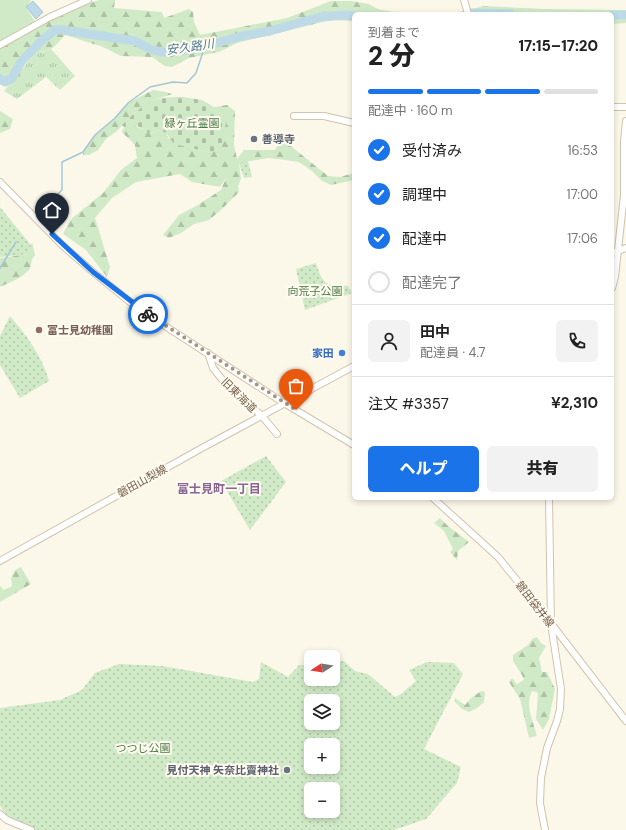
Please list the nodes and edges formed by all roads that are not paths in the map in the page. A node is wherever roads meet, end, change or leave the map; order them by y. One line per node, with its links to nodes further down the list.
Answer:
1 (88, 0): 4 (main road)
2 (464, 0): 3 (main road)
3 (467, 12)
4 (0, 45)
5 (614, 107): 6 (main road)
6 (626, 107)
7 (294, 116): 9 (main road)
8 (626, 121): 12 (main road)
9 (352, 123)
10 (0, 182): 14 (main road)
11 (626, 248): 12 (main road)
12 (615, 252): 13 (main road)
13 (614, 281)
14 (208, 353): 16 (main road); 17 (main road, 旧東海道)
15 (352, 367): 16 (main road, 磐田山梨線)
16 (284, 403): 17 (main road, 磐田山梨線); 19 (main road)
17 (262, 416): 18 (main road, 旧東海道); 22 (main road, 磐田山梨線)
18 (277, 434)
19 (352, 444)
20 (435, 500): 23 (main road, 磐田袋井線)
21 (549, 500): 23 (main road)
22 (0, 561)
23 (551, 624): 24 (main road, 磐田袋井線); 27 (main road)
24 (626, 721)
25 (0, 814): 26 (main road)
26 (31, 830)
27 (545, 830)

